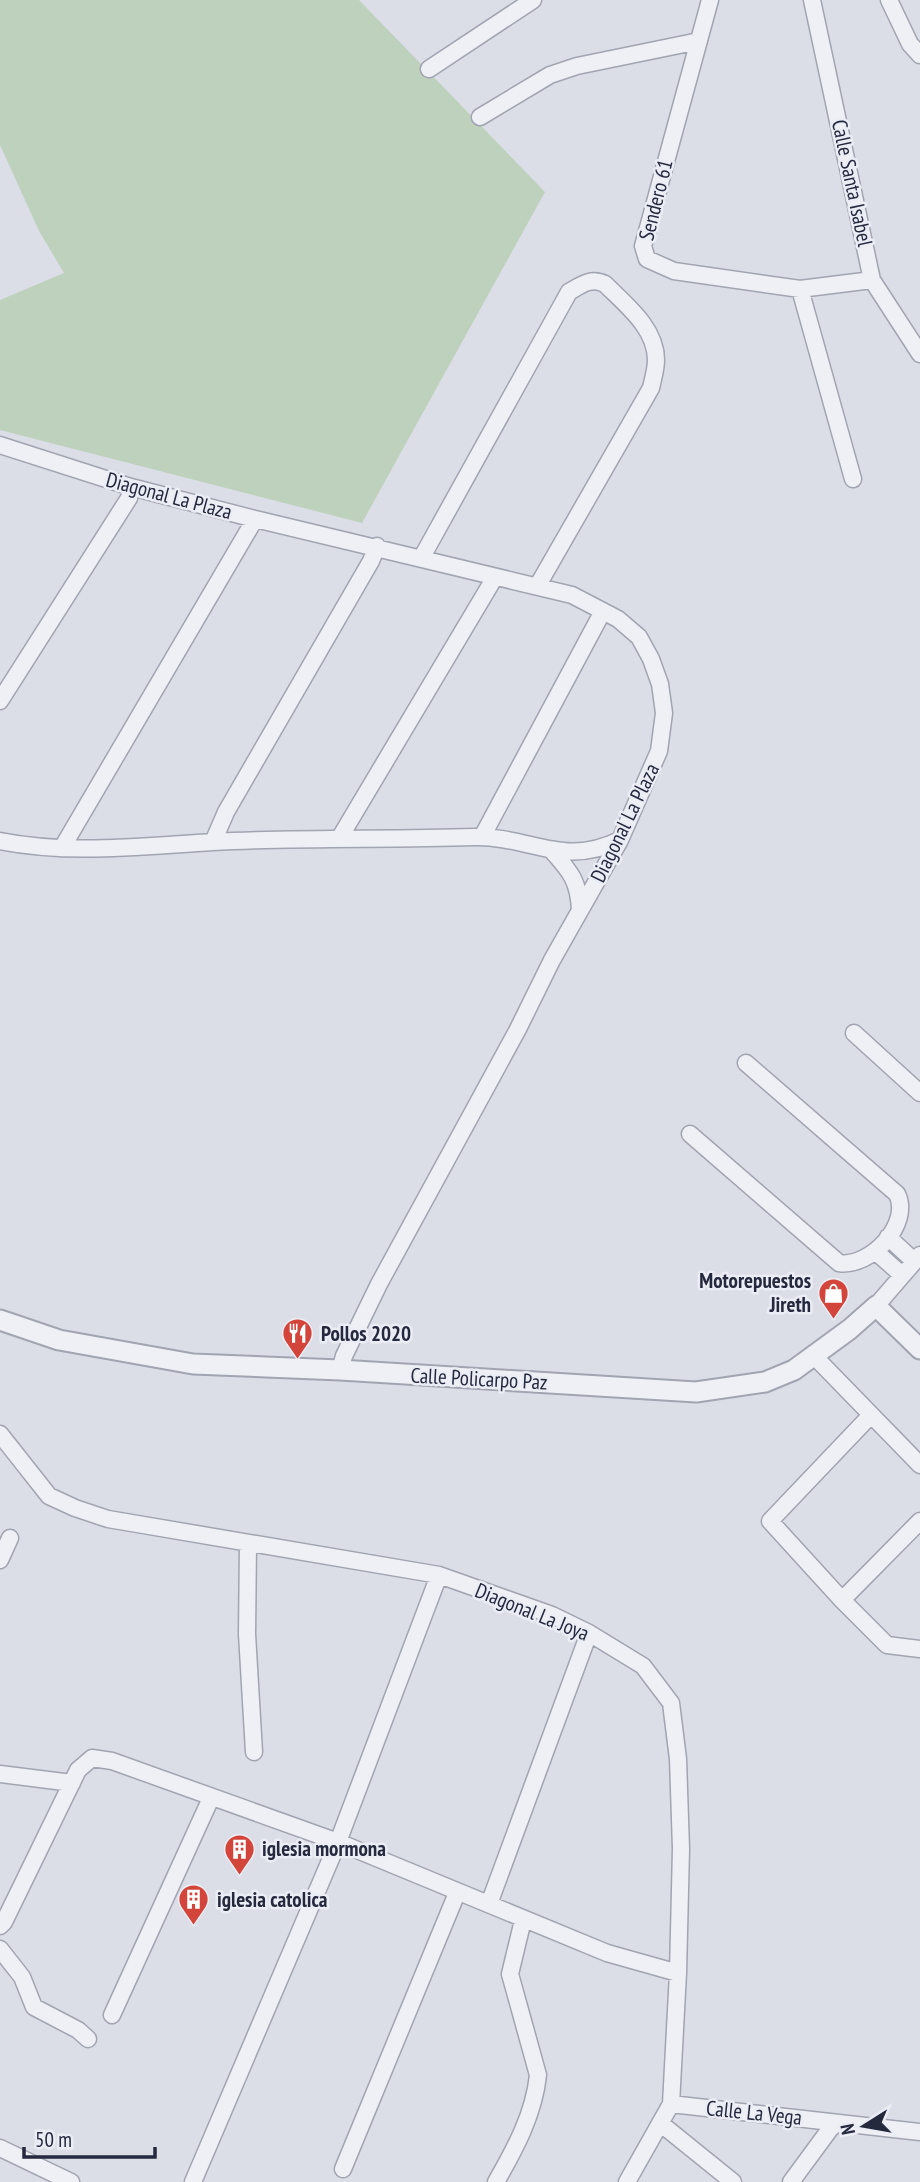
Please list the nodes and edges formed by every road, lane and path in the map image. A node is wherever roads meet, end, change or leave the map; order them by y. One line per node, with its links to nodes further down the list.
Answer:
1 (533, 0): 7 (street)
2 (710, 0): 5 (street, Sendero 61)
3 (812, 0): 9 (street, Calle Santa Isabel)
4 (889, 0): 6 (street)
5 (699, 41): 8 (street); 10 (street, Sendero 61)
6 (920, 55)
7 (429, 69)
8 (480, 117)
9 (872, 279): 10 (street, Sendero 61); 11 (street, Calle Santa Isabel)
10 (800, 289): 13 (street)
11 (919, 347)
12 (3, 451): 14 (street, Diagonal La Plaza)
13 (853, 479)
14 (131, 487): 15 (street, Diagonal La Plaza); 21 (street)
15 (256, 519): 16 (street, Diagonal La Plaza); 27 (street)
16 (377, 546): 17 (street, Diagonal La Plaza); 26 (street)
17 (422, 557): 18 (street, Diagonal La Plaza); 19 (street)
18 (495, 577): 19 (street, Diagonal La Plaza); 23 (street)
19 (538, 585): 20 (street, Diagonal La Plaza)
20 (603, 611): 22 (street); 24 (street, Diagonal La Plaza)
21 (0, 701)
22 (482, 837): 23 (street); 28 (street)
23 (339, 839): 26 (street)
24 (620, 840): 28 (street); 29 (street, Diagonal La Plaza)
25 (0, 841): 27 (street)
26 (213, 842): 27 (street)
27 (62, 848)
28 (552, 851): 29 (street)
29 (580, 911): 42 (street, Diagonal La Plaza)
30 (854, 1033): 32 (street)
31 (746, 1063): 34 (street)
32 (920, 1093)
33 (691, 1134): 35 (street)
34 (888, 1237): 35 (street); 36 (street)
35 (875, 1251): 37 (street)
36 (917, 1258): 37 (street)
37 (902, 1275): 38 (street)
38 (876, 1306): 40 (street); 41 (street, Calle Policarpo Paz)
39 (0, 1320): 42 (street, Calle Policarpo Paz)
40 (920, 1349)
41 (814, 1356): 42 (street, Calle Policarpo Paz); 43 (street)
42 (341, 1370)
43 (871, 1415): 45 (street); 51 (street)
44 (0, 1434): 48 (street, Diagonal La Joya)
45 (920, 1465)
46 (920, 1521): 51 (street)
47 (10, 1538): 49 (street)
48 (248, 1543): 50 (street, Diagonal La Joya); 54 (street)
49 (0, 1560)
50 (439, 1575): 52 (street, Diagonal La Joya); 58 (street)
51 (842, 1600): 53 (street)
52 (589, 1633): 60 (street); 64 (street, Diagonal La Joya)
53 (920, 1649)
54 (254, 1752)
55 (0, 1774): 56 (street)
56 (72, 1783): 57 (street); 62 (street)
57 (211, 1798): 58 (street); 65 (street)
58 (338, 1842): 59 (street); 74 (street)
59 (457, 1893): 60 (street); 72 (street)
60 (489, 1904): 61 (street)
61 (523, 1920): 64 (street); 75 (street)
62 (0, 1926)
63 (0, 1949): 66 (street)
64 (678, 1973): 67 (street, Diagonal La Joya)
65 (112, 2015)
66 (88, 2039)
67 (671, 2104): 68 (street, Diagonal La Joya); 69 (street, Calle La Vega)
68 (660, 2123): 76 (street, Diagonal La Joya); 77 (street)
69 (837, 2123): 70 (street, Calle La Vega); 78 (street)
70 (920, 2132)
71 (0, 2148): 73 (street)
72 (343, 2169)
73 (71, 2182)
74 (193, 2182)
75 (496, 2182)
76 (627, 2182)
77 (733, 2182)
78 (791, 2182)

